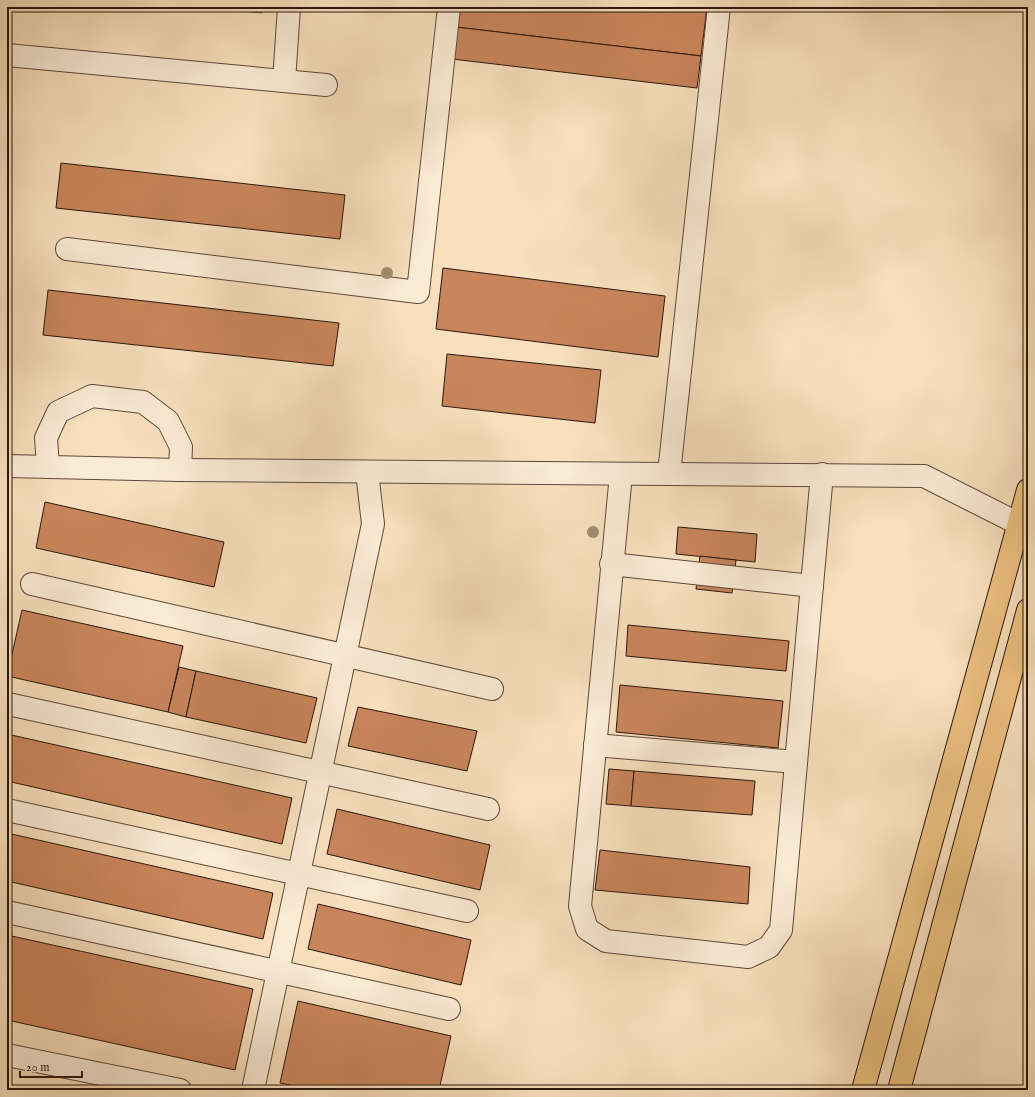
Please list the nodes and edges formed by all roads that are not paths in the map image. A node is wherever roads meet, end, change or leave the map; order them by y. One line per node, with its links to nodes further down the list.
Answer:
1 (289, 7): 5 (lane)
2 (449, 7): 7 (lane)
3 (719, 7): 13 (lane)
4 (7, 55): 5 (lane)
5 (284, 82): 6 (lane)
6 (326, 85)
7 (67, 250)
8 (7, 466): 9 (lane)
9 (48, 467): 10 (lane); 10 (lane)
10 (180, 470): 11 (lane)
11 (367, 472): 12 (lane); 21 (lane)
12 (621, 474): 13 (lane); 17 (lane)
13 (669, 474): 14 (lane)
14 (822, 474): 16 (lane); 19 (lane)
15 (1028, 490): 16 (highway)
16 (1019, 524): 37 (highway)
17 (611, 564): 19 (lane); 24 (lane)
18 (32, 584): 21 (lane)
19 (812, 586): 25 (lane)
20 (1028, 610): 38 (highway)
21 (346, 655): 22 (lane); 26 (lane)
22 (492, 688)
23 (8, 704): 26 (lane)
24 (595, 745): 25 (lane); 25 (lane)
25 (796, 762)
26 (321, 772): 27 (lane); 29 (lane)
27 (488, 809)
28 (7, 810): 29 (lane)
29 (299, 874): 30 (lane); 32 (lane)
30 (467, 911)
31 (7, 912): 32 (lane)
32 (278, 972): 33 (lane); 36 (lane)
33 (449, 1009)
34 (7, 1055): 35 (lane)
35 (180, 1090)
36 (253, 1090)
37 (863, 1090)
38 (899, 1090)

